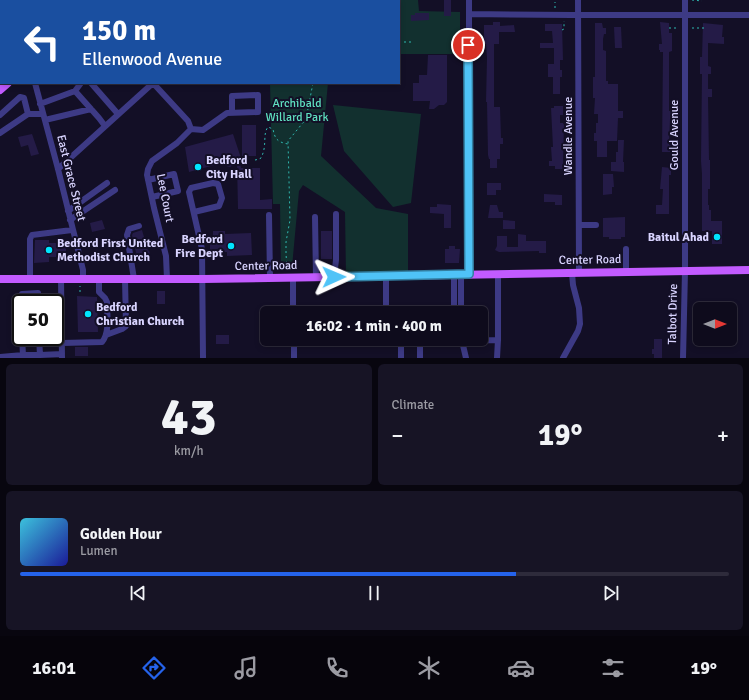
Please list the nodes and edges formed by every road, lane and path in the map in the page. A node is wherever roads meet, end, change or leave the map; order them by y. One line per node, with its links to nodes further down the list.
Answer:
1 (469, 0): 6 (street)
2 (578, 0): 8 (street, Wandle Avenue)
3 (686, 0): 9 (street, Gould Avenue)
4 (691, 0): 5 (path)
5 (702, 1)
6 (469, 14): 8 (street); 17 (street)
7 (749, 14): 9 (street)
8 (578, 15): 9 (street); 52 (street, Wandle Avenue)
9 (686, 15): 59 (street, Gould Avenue)
10 (564, 20): 15 (path)
11 (669, 28): 12 (path)
12 (680, 28)
13 (692, 28): 14 (path)
14 (704, 28)
15 (562, 30)
16 (461, 31): 17 (street)
17 (469, 31): 20 (street)
18 (400, 42): 19 (path)
19 (414, 42)
20 (468, 45): 21 (street); 62 (street)
21 (461, 46)
22 (35, 84): 29 (street, East Grace Street)
23 (80, 84): 28 (street)
24 (92, 84): 33 (street)
25 (152, 84): 33 (street)
26 (154, 84): 37 (street)
27 (314, 84): 39 (path)
28 (75, 91): 29 (street); 30 (street)
29 (40, 104): 35 (street, East Grace Street)
30 (91, 108): 35 (street); 36 (street)
31 (232, 113): 31 (street); 37 (street)
32 (28, 114): 34 (street); 35 (street); 38 (street)
33 (118, 114): 36 (street)
34 (0, 115)
35 (44, 117): 41 (street, East Grace Street)
36 (105, 126): 41 (street)
37 (191, 129): 42 (street, Lee Court)
38 (0, 133)
39 (288, 144): 40 (path); 57 (path)
40 (256, 160)
41 (58, 169): 46 (street, East Grace Street)
42 (148, 180): 45 (street, Lee Court); 45 (street)
43 (107, 183): 46 (street)
44 (115, 190): 51 (street)
45 (152, 197): 75 (street, Lee Court)
46 (68, 211): 51 (street, East Grace Street)
47 (194, 212): 47 (street); 76 (street)
48 (336, 214): 67 (street)
49 (269, 215): 70 (street)
50 (315, 217): 66 (street)
51 (70, 220): 55 (street, East Grace Street)
52 (579, 225): 53 (street); 61 (street, Wandle Avenue)
53 (596, 225)
54 (139, 226): 74 (street)
55 (72, 230): 68 (street); 77 (street, East Grace Street)
56 (626, 249): 60 (street)
57 (287, 268)
58 (749, 270): 59 (main road, Center Road)
59 (685, 271): 60 (main road, Center Road); 108 (street, Talbot Drive)
60 (626, 272): 61 (main road, Center Road)
61 (575, 273): 63 (main road, Center Road); 107 (street, Wandle Avenue)
62 (461, 274): 63 (main road, Center Road); 64 (main road, Center Road); 84 (street); 85 (street)
63 (498, 274): 88 (street)
64 (386, 276): 67 (main road, Center Road); 83 (street)
65 (293, 277): 66 (main road, Center Road); 70 (main road, Center Road); 82 (street)
66 (316, 277): 67 (main road, Center Road)
67 (334, 277)
68 (30, 278): 69 (main road, Center Road); 71 (main road, Center Road)
69 (61, 278): 77 (main road, Center Road); 81 (street)
70 (270, 278): 76 (main road, Center Road)
71 (0, 279)
72 (99, 279): 73 (main road, Center Road); 77 (main road, Center Road); 86 (street)
73 (125, 279): 74 (main road, Center Road); 86 (street)
74 (134, 279): 75 (main road, Center Road)
75 (167, 279): 76 (main road, Center Road)
76 (202, 279): 101 (street)
77 (82, 282): 78 (path)
78 (80, 292)
79 (22, 294): 80 (street)
80 (38, 294)
81 (61, 294)
82 (293, 306)
83 (386, 306)
84 (455, 306)
85 (461, 306)
86 (106, 335): 89 (street)
87 (488, 340): 88 (street)
88 (498, 340): 106 (street)
89 (64, 343)
90 (22, 346): 96 (street)
91 (40, 346): 97 (street)
92 (294, 346): 102 (street)
93 (401, 346): 103 (street)
94 (420, 346): 104 (street)
95 (463, 346): 105 (street)
96 (23, 355): 97 (street); 100 (street)
97 (40, 355): 98 (street)
98 (48, 356): 99 (street)
99 (62, 356)
100 (0, 358)
101 (203, 358)
102 (294, 358)
103 (401, 358)
104 (420, 358)
105 (466, 358)
106 (497, 358)
107 (563, 358)
108 (683, 358)

